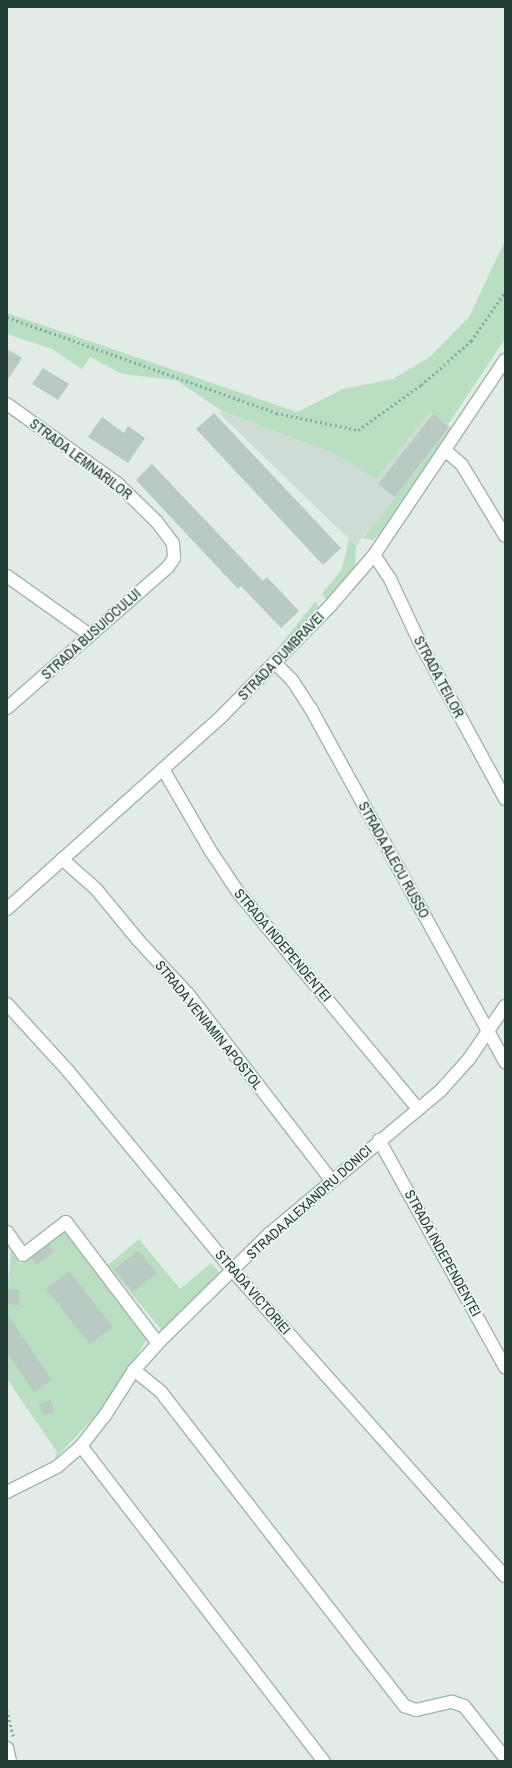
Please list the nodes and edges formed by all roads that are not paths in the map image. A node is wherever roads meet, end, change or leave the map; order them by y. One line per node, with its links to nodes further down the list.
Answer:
1 (505, 360): 3 (street, STRADA DUMBRAVEI)
2 (7, 404): 6 (street, STRADA LEMNARILOR)
3 (446, 451): 4 (street); 5 (street, STRADA DUMBRAVEI)
4 (505, 536)
5 (374, 555): 9 (street, STRADA DUMBRAVEI); 12 (street, STRADA TEILOR)
6 (174, 558): 8 (street, STRADA BUSUIOCULUI)
7 (7, 576): 8 (street)
8 (90, 635): 10 (street, STRADA BUSUIOCULUI)
9 (276, 664): 11 (street, STRADA DUMBRAVEI); 17 (street, STRADA ALECU RUSSO)
10 (7, 708)
11 (164, 769): 13 (street, STRADA DUMBRAVEI); 19 (street, STRADA INDEPENDENŢEI)
12 (505, 799)
13 (62, 859): 14 (street, STRADA DUMBRAVEI); 21 (street, STRADA VENIAMIN APOSTOL)
14 (7, 909)
15 (7, 1004): 23 (street, STRADA VICTORIEI)
16 (505, 1006): 17 (street, STRADA ALEXANDRU DONICI)
17 (488, 1031): 18 (street, STRADA ALECU RUSSO); 19 (street, STRADA ALEXANDRU DONICI)
18 (505, 1062)
19 (418, 1108): 20 (street, STRADA ALEXANDRU DONICI)
20 (379, 1140): 21 (street, STRADA ALEXANDRU DONICI); 25 (street, STRADA INDEPENDENȚEI)
21 (332, 1181): 23 (street, STRADA ALEXANDRU DONICI)
22 (7, 1232): 24 (street)
23 (234, 1271): 24 (street, STRADA ALEXANDRU DONICI); 29 (street, STRADA VICTORIEI)
24 (158, 1343): 26 (street, STRADA ALEXANDRU DONICI)
25 (505, 1367)
26 (134, 1370): 27 (street, STRADA ALEXANDRU DONICI); 31 (street)
27 (81, 1446): 28 (street, STRADA ALEXANDRU DONICI); 33 (street)
28 (7, 1492)
29 (505, 1576)
30 (12, 1747): 32 (street)
31 (505, 1758)
32 (10, 1761)
33 (324, 1761)

